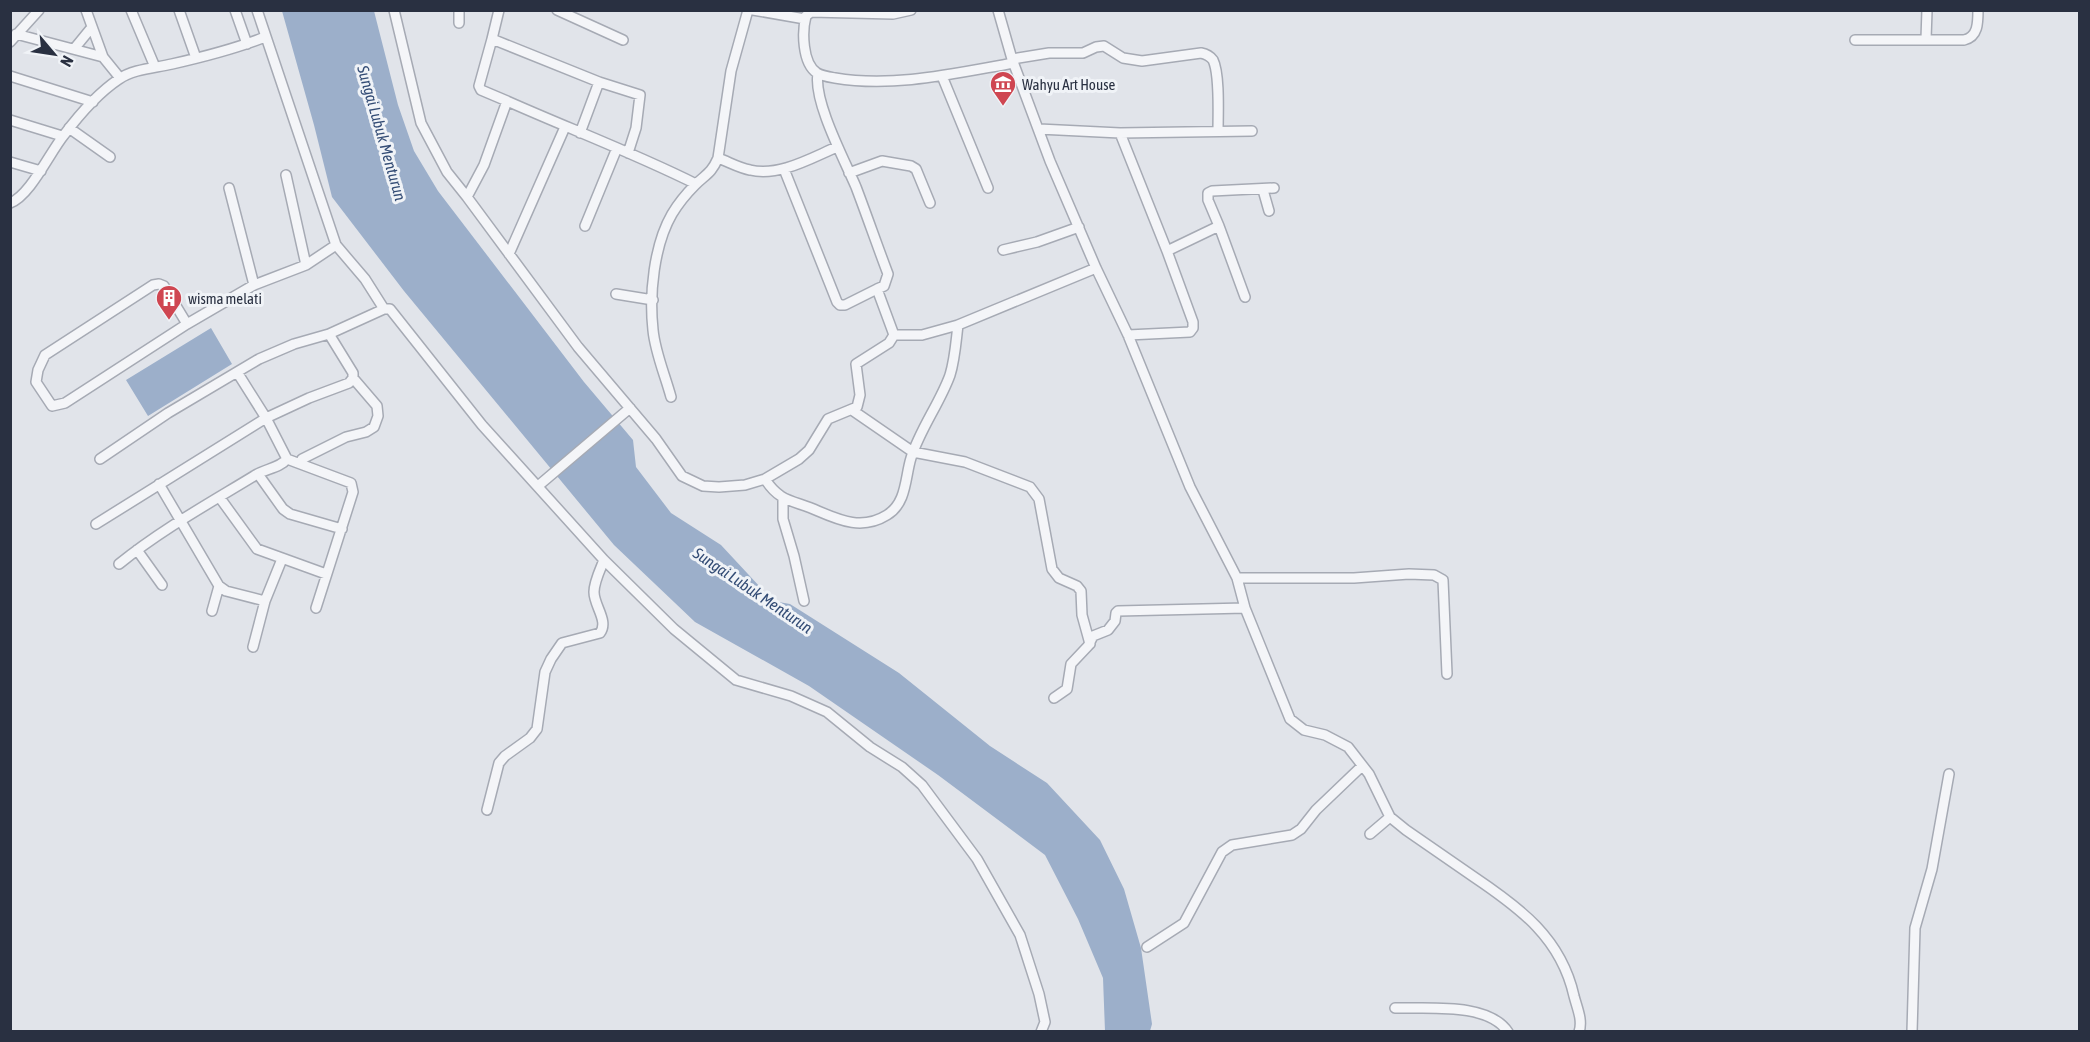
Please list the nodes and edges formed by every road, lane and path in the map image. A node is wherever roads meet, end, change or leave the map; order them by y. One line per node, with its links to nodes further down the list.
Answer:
1 (39, 10): 21 (street)
2 (86, 10): 19 (street)
3 (131, 10): 31 (street)
4 (179, 10): 29 (street)
5 (235, 10): 26 (street)
6 (257, 10): 20 (street)
7 (394, 10): 63 (street)
8 (459, 10): 18 (street)
9 (499, 10): 22 (street)
10 (557, 10): 24 (street)
11 (748, 10): 52 (street)
12 (753, 10): 17 (street)
13 (911, 10): 17 (street)
14 (998, 10): 30 (street)
15 (1927, 10): 23 (street)
16 (1978, 10): 23 (street)
17 (805, 19): 32 (street)
18 (459, 23)
19 (92, 27): 27 (street); 28 (street)
20 (265, 37): 26 (street); 70 (street)
21 (13, 38): 27 (street)
22 (492, 39): 36 (street); 37 (street)
23 (1926, 39): 25 (street)
24 (623, 40)
25 (1855, 40)
26 (247, 44): 29 (street)
27 (74, 49): 28 (street)
28 (103, 57): 35 (street)
29 (196, 58): 31 (street)
30 (1013, 61): 34 (street); 42 (street); 43 (street)
31 (155, 67): 35 (street)
32 (818, 74): 34 (street); 48 (street)
33 (10, 76): 38 (street)
34 (942, 76): 60 (street)
35 (120, 78): 38 (street)
36 (599, 82): 46 (street); 50 (street)
37 (507, 101): 40 (street); 63 (street)
38 (93, 102): 41 (street)
39 (10, 120): 47 (street)
40 (565, 127): 46 (street); 73 (street)
41 (69, 128): 47 (street); 51 (street)
42 (1039, 129): 45 (street); 69 (street)
43 (1218, 131): 44 (street); 45 (street)
44 (1252, 131)
45 (1120, 133): 72 (street)
46 (580, 134): 49 (street)
47 (62, 136): 55 (street)
48 (837, 147): 54 (street); 56 (street)
49 (617, 148): 50 (street); 67 (street)
50 (628, 153): 58 (street)
51 (110, 158)
52 (718, 158): 54 (street); 58 (street)
53 (10, 162): 55 (street)
54 (784, 169): 77 (street)
55 (41, 171): 64 (street)
56 (849, 173): 65 (street); 77 (street)
57 (286, 175): 74 (street)
58 (696, 184): 80 (street)
59 (229, 188): 76 (street)
60 (988, 188)
61 (1274, 188): 62 (street)
62 (1263, 190): 66 (street); 68 (street)
63 (467, 197): 73 (street)
64 (10, 203)
65 (930, 203)
66 (1269, 211)
67 (585, 226)
68 (1219, 226): 72 (street); 79 (street)
69 (1079, 227): 71 (street); 75 (street)
70 (336, 245): 74 (street); 81 (street)
71 (1003, 250)
72 (1167, 250): 86 (street)
73 (509, 254): 90 (street)
74 (306, 265): 76 (street)
75 (1096, 268): 83 (street); 86 (street)
76 (254, 285): 82 (street)
77 (877, 289): 85 (street)
78 (615, 294): 80 (street)
79 (1245, 297)
80 (653, 300): 89 (street)
81 (384, 309): 84 (street); 100 (street)
82 (187, 324): 82 (street)
83 (958, 325): 85 (street); 93 (street)
84 (329, 334): 87 (street); 88 (street)
85 (894, 335): 91 (street)
86 (1128, 335): 111 (street)
87 (237, 372): 92 (street); 94 (street)
88 (353, 378): 92 (street); 96 (street)
89 (671, 397)
90 (627, 410): 98 (street); 100 (street)
91 (852, 410): 93 (street); 98 (street)
92 (266, 418): 95 (street); 99 (street)
93 (913, 452): 102 (street); 119 (street)
94 (100, 459)
95 (287, 459): 96 (street); 97 (street)
96 (301, 463): 105 (street)
97 (258, 474): 101 (street); 105 (street)
98 (765, 479): 102 (street)
99 (159, 484): 103 (street); 104 (street)
100 (541, 484): 108 (street)
101 (220, 498): 103 (street); 107 (street)
102 (783, 499): 115 (street)
103 (179, 520): 106 (street); 113 (street)
104 (96, 524)
105 (342, 530): 110 (street)
106 (137, 550): 109 (street); 112 (street)
107 (282, 559): 110 (street); 114 (street)
108 (604, 560): 125 (street); 130 (street)
109 (119, 564)
110 (326, 574): 116 (street)
111 (1238, 578): 117 (street); 121 (street)
112 (162, 585)
113 (219, 586): 114 (street); 118 (street)
114 (265, 601): 120 (street)
115 (804, 601)
116 (316, 608)
117 (1245, 608): 119 (street); 123 (street)
118 (212, 610)
119 (1090, 644): 122 (street)
120 (254, 647)
121 (1447, 674)
122 (1054, 698)
123 (1362, 766): 126 (street); 128 (street)
124 (1949, 774): 133 (street)
125 (487, 810)
126 (1390, 817): 127 (street); 132 (street)
127 (1370, 834)
128 (1148, 947)
129 (1395, 1008): 131 (street)
130 (1041, 1032)
131 (1508, 1032)
132 (1579, 1032)
133 (1912, 1032)

